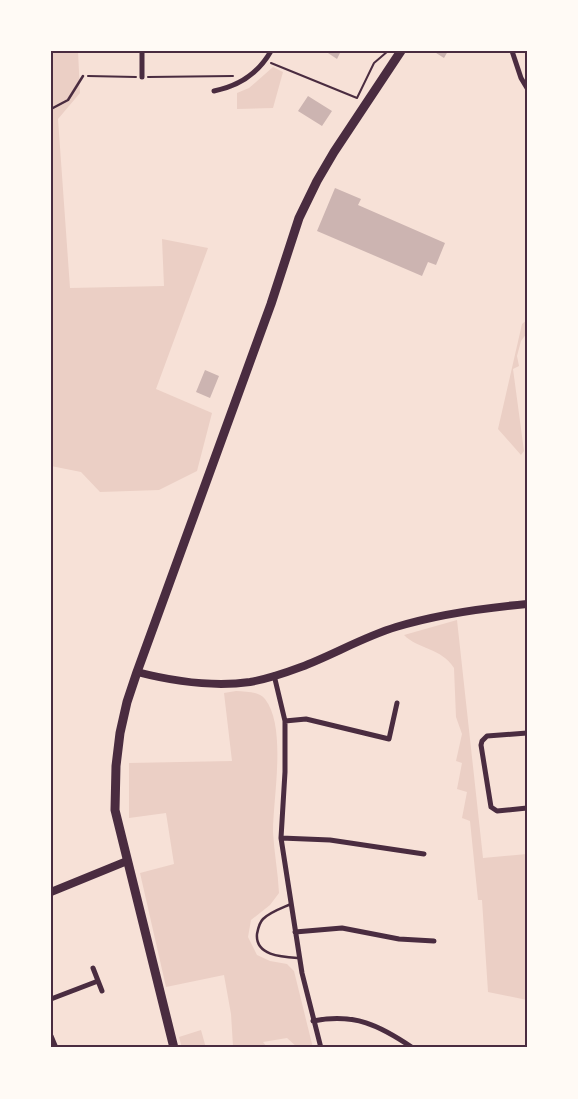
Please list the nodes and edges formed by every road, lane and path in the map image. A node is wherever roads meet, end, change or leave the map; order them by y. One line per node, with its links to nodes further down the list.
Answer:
1 (142, 51): 9 (street)
2 (271, 51): 6 (street)
3 (388, 51): 6 (path)
4 (401, 51): 14 (main road)
5 (512, 51): 10 (street)
6 (265, 61): 11 (street)
7 (83, 76): 9 (path); 12 (lane)
8 (237, 76): 9 (path)
9 (142, 77)
10 (527, 88)
11 (214, 91)
12 (51, 109)
13 (527, 604): 15 (main road)
14 (137, 672): 15 (main road); 22 (main road)
15 (274, 675): 17 (street)
16 (397, 703): 17 (street)
17 (285, 721): 20 (street)
18 (527, 733): 19 (street)
19 (527, 808)
20 (281, 838): 21 (street); 24 (street)
21 (424, 854)
22 (127, 861): 23 (main road); 36 (main road)
23 (51, 892)
24 (291, 904): 25 (street); 27 (lane)
25 (295, 932): 26 (street); 27 (street)
26 (434, 942)
27 (299, 958): 32 (street)
28 (92, 968): 29 (street)
29 (98, 981): 30 (street); 31 (street)
30 (102, 991)
31 (51, 999)
32 (313, 1021): 34 (street); 37 (street)
33 (51, 1036): 35 (street)
34 (411, 1047)
35 (56, 1048)
36 (174, 1048)
37 (320, 1048)

